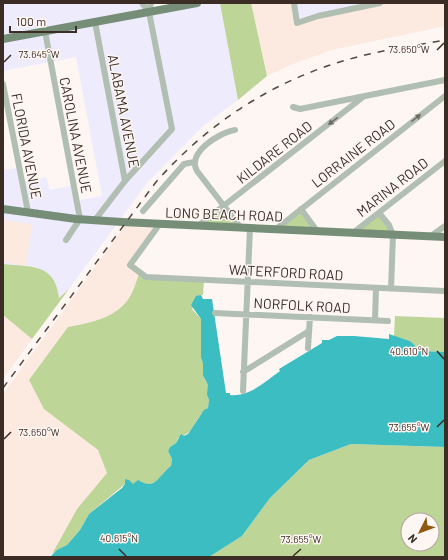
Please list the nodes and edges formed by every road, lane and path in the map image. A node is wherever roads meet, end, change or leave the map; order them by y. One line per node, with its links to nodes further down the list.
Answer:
1 (142, 3): 6 (street)
2 (151, 3): 6 (street)
3 (197, 3): 6 (main road)
4 (294, 3): 5 (street)
5 (380, 3)
6 (149, 12): 7 (main road); 18 (street)
7 (95, 22): 8 (main road); 18 (street, ALABAMA AVENUE)
8 (45, 31): 9 (main road); 25 (street, CAROLINA AVENUE)
9 (3, 39)
10 (445, 80): 13 (street)
11 (3, 84): 23 (street, FLORIDA AVENUE)
12 (445, 96): 21 (street, LORRAINE ROAD, one-way to 12)
13 (363, 97): 14 (street); 19 (street, KILDARE ROAD, one-way to 19)
14 (293, 107)
15 (235, 130): 17 (street)
16 (445, 161): 24 (street, MARINA ROAD)
17 (194, 162): 19 (street); 22 (street)
18 (125, 180): 26 (street)
19 (224, 206): 28 (street, KILDARE ROAD); 30 (street)
20 (3, 209): 23 (main road, LONG BEACH ROAD)
21 (301, 209): 32 (street, LORRAINE ROAD); 33 (street)
22 (143, 211)
23 (28, 212): 25 (main road, LONG BEACH ROAD)
24 (379, 213): 34 (street, MARINA ROAD); 35 (street)
25 (80, 219): 26 (main road, LONG BEACH ROAD); 38 (street)
26 (96, 220): 27 (main road, LONG BEACH ROAD)
27 (159, 225): 28 (main road, LONG BEACH ROAD); 39 (street, WATERFORD ROAD)
28 (199, 225): 30 (main road, LONG BEACH ROAD)
29 (445, 226): 36 (street)
30 (241, 228): 31 (main road, LONG BEACH ROAD)
31 (250, 228): 32 (main road, LONG BEACH ROAD); 39 (street)
32 (276, 229): 33 (main road, LONG BEACH ROAD)
33 (317, 231): 34 (main road, LONG BEACH ROAD)
34 (354, 232): 35 (main road, LONG BEACH ROAD)
35 (393, 235): 36 (main road, LONG BEACH ROAD); 41 (street)
36 (431, 236): 37 (main road, LONG BEACH ROAD)
37 (445, 237)
38 (66, 240)
39 (248, 282): 40 (street, WATERFORD ROAD); 44 (street)
40 (376, 288): 41 (street, WATERFORD ROAD); 46 (street)
41 (392, 289): 42 (street, WATERFORD ROAD)
42 (445, 291)
43 (215, 313): 44 (street, NORFOLK ROAD)
44 (246, 314): 45 (street, NORFOLK ROAD); 50 (street)
45 (310, 317): 46 (street, NORFOLK ROAD); 48 (street)
46 (375, 320): 47 (street, NORFOLK ROAD)
47 (388, 321)
48 (309, 331): 49 (street); 50 (street)
49 (308, 348)
50 (243, 372): 51 (street)
51 (243, 390)

